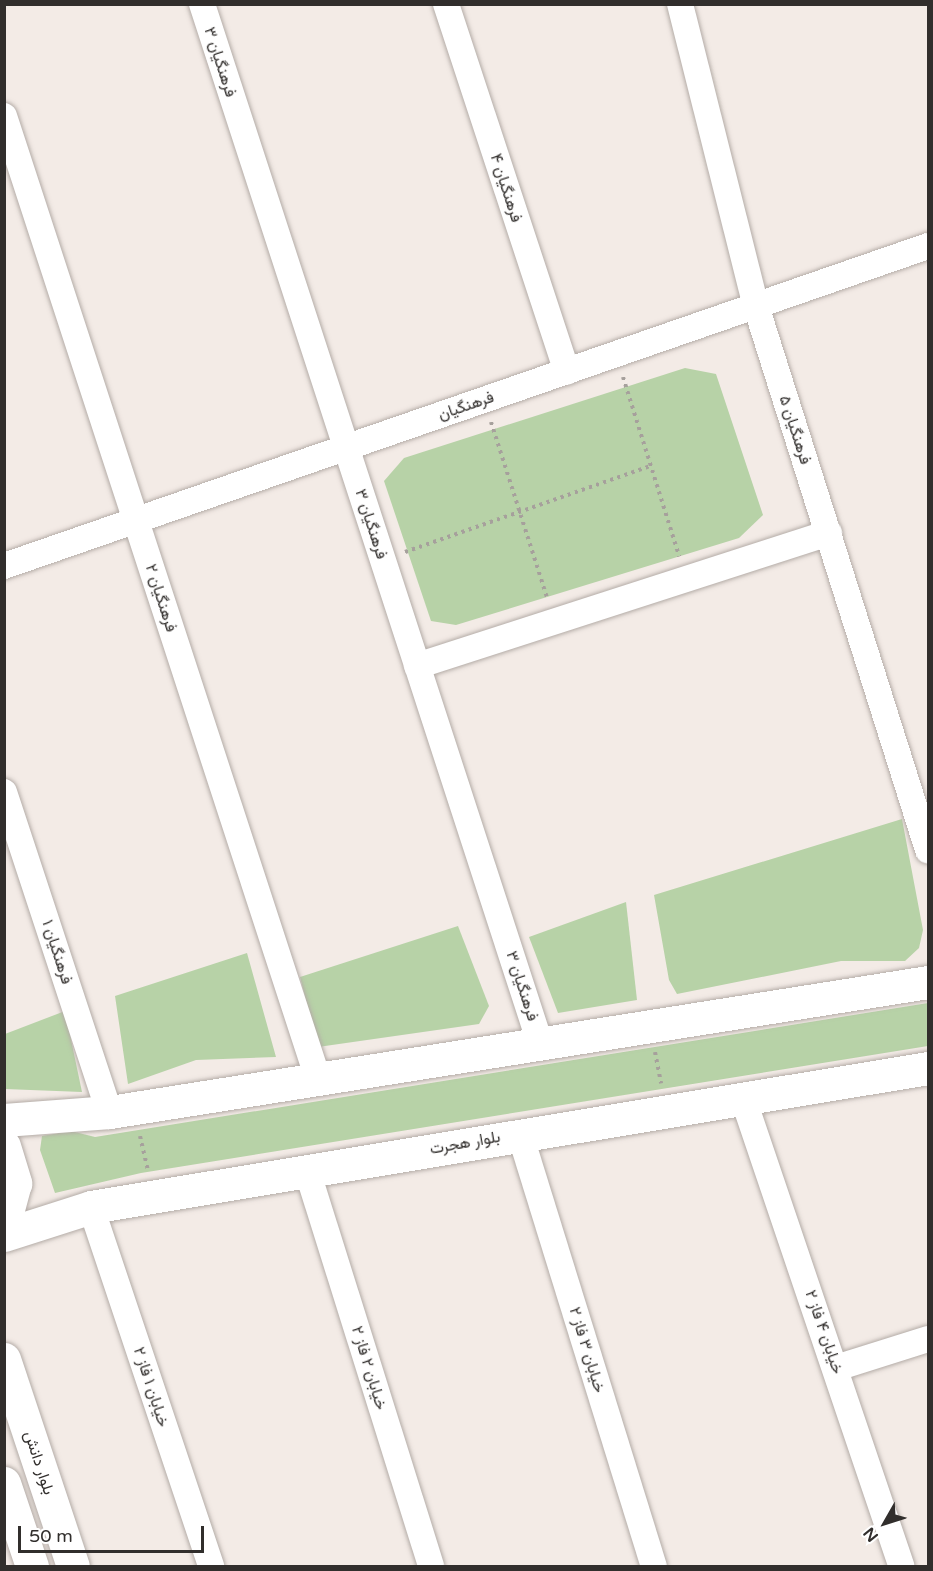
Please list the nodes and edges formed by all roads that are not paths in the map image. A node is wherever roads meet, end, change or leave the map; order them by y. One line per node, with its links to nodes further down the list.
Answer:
1 (202, 4): 8 (street, فرهنگیان ۳)
2 (446, 4): 7 (street, فرهنگیان ۴)
3 (680, 4): 6 (street, فرهنگیان ۵)
4 (4, 116): 9 (street, فرهنگیان ۲)
5 (928, 246): 6 (street, فرهنگیان)
6 (756, 306): 7 (street, فرهنگیان); 10 (street, فرهنگیان ۵)
7 (567, 372): 8 (street, فرهنگیان)
8 (346, 448): 9 (street, فرهنگیان); 12 (street, فرهنگیان ۳)
9 (136, 520): 11 (street, فرهنگیان); 18 (street, فرهنگیان ۲)
10 (829, 533): 12 (street); 14 (street, فرهنگیان ۵)
11 (4, 566)
12 (417, 666): 16 (street, فرهنگیان ۳)
13 (4, 792): 20 (street, فرهنگیان ۱)
14 (928, 850)
15 (928, 982): 16 (main road)
16 (540, 1043): 18 (main road)
17 (928, 1068): 19 (main road, بلوار هجرت)
18 (318, 1079): 20 (main road)
19 (743, 1098): 22 (main road, بلوار هجرت); 30 (street, خیابان ۴ فاز ۲)
20 (121, 1110): 21 (main road)
21 (4, 1120)
22 (520, 1134): 24 (main road, بلوار هجرت); 36 (street, خیابان ۳ فاز ۲)
23 (4, 1146): 26 (main road)
24 (307, 1170): 25 (main road, بلوار هجرت); 35 (street, خیابان ۲ فاز ۲)
25 (91, 1207): 27 (main road, بلوار هجرت); 34 (street, خیابان ۱ فاز ۲)
26 (4, 1224)
27 (4, 1235)
28 (928, 1338): 30 (street)
29 (4, 1359): 33 (main road, بلوار دانش)
30 (836, 1368): 37 (street, خیابان ۴ فاز ۲)
31 (4, 1484): 32 (main road)
32 (32, 1566)
33 (73, 1566)
34 (211, 1566)
35 (431, 1566)
36 (654, 1566)
37 (902, 1566)

